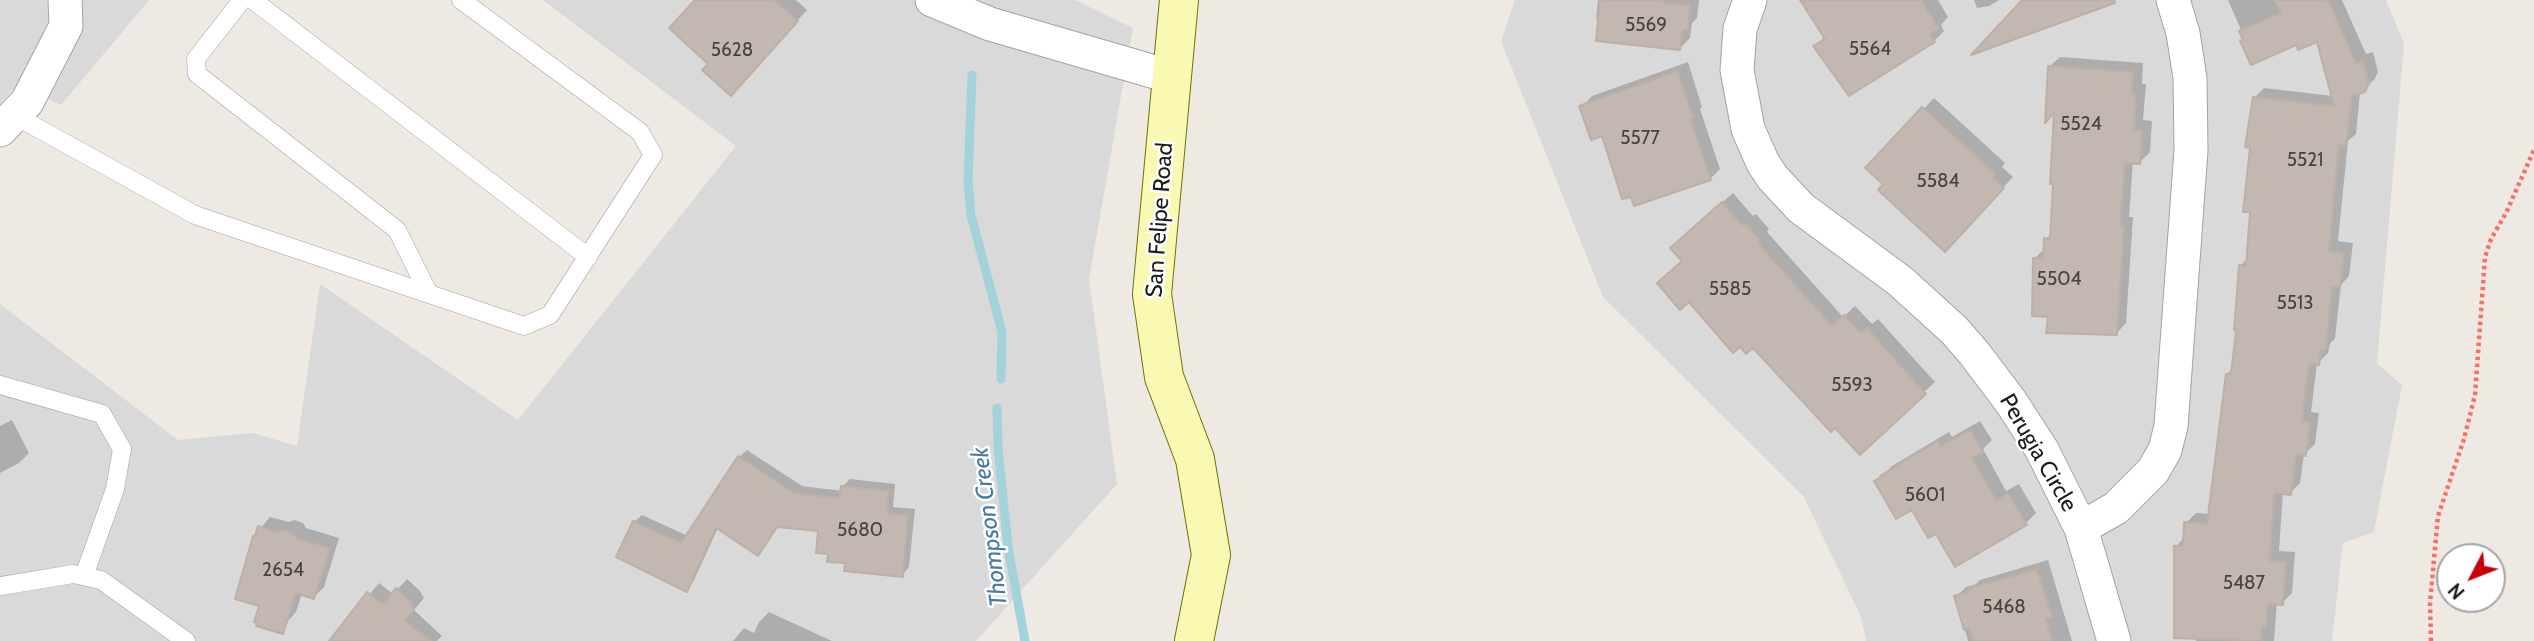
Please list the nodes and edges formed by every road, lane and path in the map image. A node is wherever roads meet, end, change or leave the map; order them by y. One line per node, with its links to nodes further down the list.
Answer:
1 (65, 0): 10 (street)
2 (242, 0): 13 (lane)
3 (253, 0): 12 (lane)
4 (461, 0): 12 (lane)
5 (932, 0): 9 (street)
6 (1179, 0): 9 (street, San Felipe Road)
7 (1750, 0): 15 (street, Perugia Circle)
8 (2173, 0): 15 (street, Perugia Circle)
9 (1172, 76): 19 (street, San Felipe Road)
10 (7, 122): 13 (lane)
11 (2534, 150): 21 (path)
12 (588, 257): 13 (lane)
13 (429, 294)
14 (0, 385): 16 (lane)
15 (2081, 528): 20 (street)
16 (84, 576): 17 (lane); 18 (lane)
17 (0, 586)
18 (186, 641)
19 (1194, 641)
20 (2114, 641)
21 (2431, 641)

